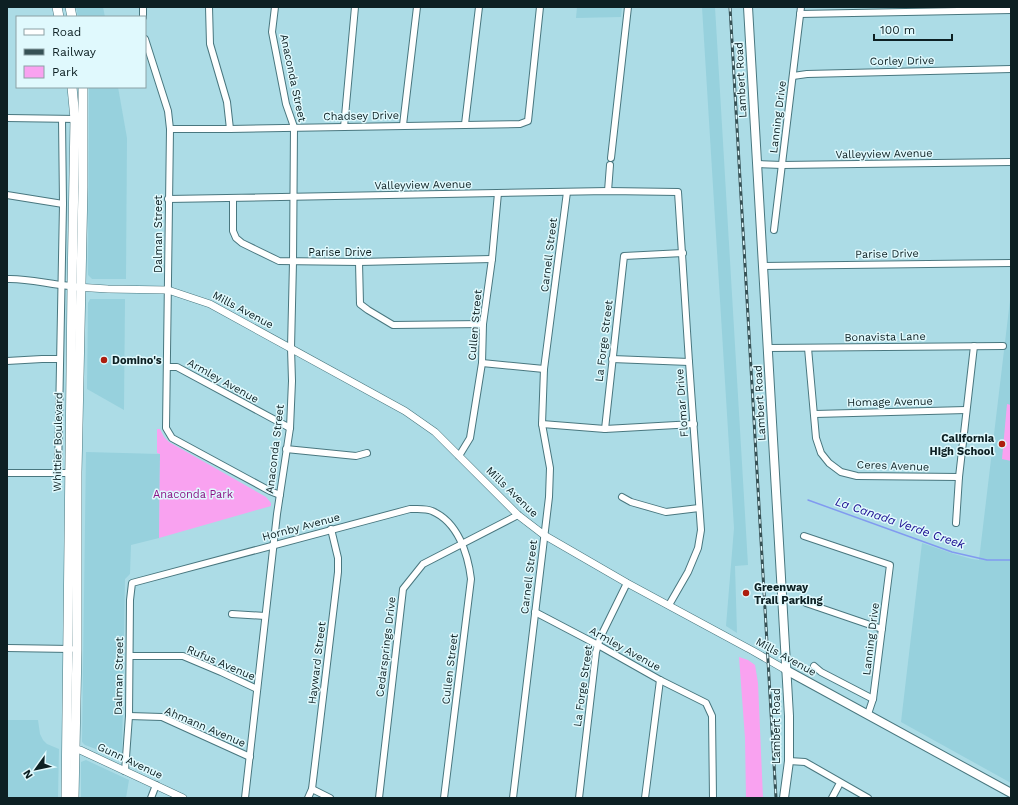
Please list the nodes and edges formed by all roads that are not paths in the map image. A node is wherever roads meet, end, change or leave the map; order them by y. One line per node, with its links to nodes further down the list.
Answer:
1 (209, 7): 24 (street)
2 (275, 7): 21 (street, Anaconda Street)
3 (355, 7): 22 (street)
4 (417, 7): 20 (street)
5 (479, 7): 19 (street)
6 (540, 7): 19 (street, Chadsey Drive)
7 (628, 7): 28 (street)
8 (748, 7): 26 (main road, Lambert Road)
9 (800, 10): 10 (street); 13 (street, Lanning Drive)
10 (1011, 10)
11 (146, 42): 23 (street, Dalman Street)
12 (1011, 69): 13 (street, Corley Drive)
13 (793, 76): 27 (street, Lanning Drive)
14 (72, 88): 18 (main road, Whittier Boulevard)
15 (83, 88): 18 (main road, Whittier Boulevard)
16 (7, 118): 17 (street)
17 (62, 119): 18 (street); 36 (street, Whittier Boulevard)
18 (79, 119): 46 (main road, Whittier Boulevard); 47 (main road, Whittier Boulevard)
19 (465, 124): 20 (street, Chadsey Drive)
20 (403, 125): 22 (street, Chadsey Drive)
21 (294, 127): 22 (street, Chadsey Drive); 24 (street, Chadsey Drive); 33 (street, Anaconda Street)
22 (344, 127)
23 (170, 129): 24 (street, Chadsey Drive); 35 (street, Dalman Street)
24 (230, 129)
25 (1011, 162): 27 (street, Valleyview Avenue)
26 (757, 164): 27 (street, Valleyview Avenue); 43 (main road, Lambert Road)
27 (782, 165): 37 (street, Lanning Drive)
28 (608, 191): 29 (street, Valleyview Avenue); 30 (street, Valleyview Avenue)
29 (567, 192): 31 (street, Valleyview Avenue); 61 (street, Carnell Street)
30 (678, 192): 38 (street, Flomar Drive)
31 (498, 193): 33 (street, Valleyview Avenue); 39 (street, Cullen Street)
32 (7, 195): 36 (street)
33 (293, 196): 34 (street, Valleyview Avenue); 40 (street, Anaconda Street)
34 (233, 198): 35 (street, Valleyview Avenue); 40 (street, Parise Drive)
35 (168, 199): 48 (street, Dalman Street)
36 (63, 204): 45 (street, Whittier Boulevard)
37 (774, 230)
38 (683, 253): 56 (street, La Forge Street); 59 (street, Flomar Drive)
39 (492, 259): 41 (street, Parise Drive); 49 (street, Cullen Street)
40 (294, 262): 41 (street, Parise Drive); 52 (street, Anaconda Street)
41 (359, 262): 49 (street)
42 (1011, 263): 43 (street, Parise Drive)
43 (763, 266): 53 (main road, Lambert Road)
44 (7, 279): 45 (street, Mills Avenue)
45 (60, 286): 46 (street, Mills Avenue); 55 (street, Whittier Boulevard)
46 (72, 286): 47 (street, Mills Avenue); 71 (main road, Whittier Boulevard)
47 (81, 287): 48 (street, Mills Avenue); 71 (main road, Whittier Boulevard)
48 (168, 290): 52 (street, Mills Avenue); 60 (street, Dalman Street)
49 (483, 324): 58 (street, Cullen Street)
50 (974, 346): 51 (street, Bonavista Lane); 54 (street, Bonavista Lane); 62 (street)
51 (1003, 346)
52 (290, 348): 66 (street, Anaconda Street); 70 (street, Mills Avenue)
53 (768, 348): 54 (street, Bonavista Lane); 98 (main road, Lambert Road)
54 (808, 348): 63 (street)
55 (60, 359): 57 (street); 73 (street, Whittier Boulevard)
56 (612, 359): 59 (street); 67 (street, La Forge Street)
57 (7, 361)
58 (482, 362): 61 (street); 70 (street, Cullen Street)
59 (689, 362): 65 (street, Flomar Drive)
60 (167, 367): 66 (street, Armley Avenue); 75 (street, Dalman Street)
61 (544, 369): 64 (street, Carnell Street)
62 (966, 410): 63 (street, Homage Avenue); 74 (street)
63 (815, 414): 74 (street, Ceres Avenue)
64 (542, 424): 67 (street); 81 (street, Carnell Street)
65 (694, 424): 67 (street); 77 (street, Flomar Drive)
66 (290, 428): 68 (street, Anaconda Street)
67 (605, 429)
68 (286, 449): 69 (street); 75 (street, Anaconda Street)
69 (367, 453)
70 (460, 456): 78 (street, Mills Avenue)
71 (74, 472): 73 (street); 95 (main road, Whittier Boulevard)
72 (7, 473): 73 (street)
73 (58, 473)
74 (959, 477): 79 (street)
75 (280, 495): 83 (street, Anaconda Street)
76 (622, 498): 77 (street)
77 (699, 508): 88 (street, Flomar Drive)
78 (518, 516): 81 (street, Mills Avenue); 84 (street, Cedarsprings Drive)
79 (956, 523)
80 (331, 529): 83 (street, Hornby Avenue); 84 (street, Hornby Avenue); 110 (street, Hayward Street)
81 (544, 535): 86 (street, Mills Avenue); 89 (street, Carnell Street)
82 (804, 536): 92 (street, Lanning Drive)
83 (274, 544): 85 (street, Hornby Avenue); 91 (street, Anaconda Street)
84 (462, 544): 119 (street, Cedarsprings Drive); 120 (street, Cullen Street)
85 (132, 582): 96 (street, Dalman Street)
86 (627, 583): 88 (street, Mills Avenue); 93 (street, La Forge Street)
87 (806, 603): 92 (street)
88 (669, 605): 98 (street, Mills Avenue)
89 (535, 612): 93 (street, Armley Avenue); 121 (street, Carnell Street)
90 (232, 614): 91 (street)
91 (265, 616): 100 (street, Anaconda Street)
92 (882, 629): 101 (street, Lanning Drive)
93 (598, 645): 99 (street, Armley Avenue); 122 (street, La Forge Street)
94 (7, 648): 95 (street)
95 (72, 649): 104 (main road, Whittier Boulevard)
96 (130, 656): 100 (street, Rufus Avenue); 103 (street, Dalman Street)
97 (814, 666): 101 (street)
98 (786, 670): 102 (main road, Mills Avenue); 106 (main road, Lambert Road)
99 (660, 680): 123 (street); 124 (street, Armley Avenue)
100 (257, 689): 105 (street, Anaconda Street)
101 (873, 700): 102 (street, Lanning Drive)
102 (868, 714): 111 (main road, Mills Avenue)
103 (129, 716): 105 (street, Ahmann Avenue); 107 (street, Dalman Street)
104 (71, 749): 107 (street, Gunn Avenue); 112 (main road, Whittier Boulevard); 113 (main road, Whittier Boulevard)
105 (250, 757): 116 (street, Anaconda Street)
106 (789, 761): 108 (street); 125 (main road, Lambert Road)
107 (125, 771): 109 (street, Gunn Avenue)
108 (840, 783): 126 (street); 127 (street)
109 (156, 785): 114 (street); 115 (street, Gunn Avenue)
110 (312, 789): 117 (street, Hayward Street); 118 (street)
111 (1011, 793)
112 (66, 798)
113 (74, 798)
114 (152, 798)
115 (183, 798)
116 (245, 798)
117 (308, 798)
118 (330, 798)
119 (379, 798)
120 (444, 798)
121 (513, 798)
122 (579, 798)
123 (645, 798)
124 (713, 798)
125 (784, 798)
126 (832, 798)
127 (868, 798)

